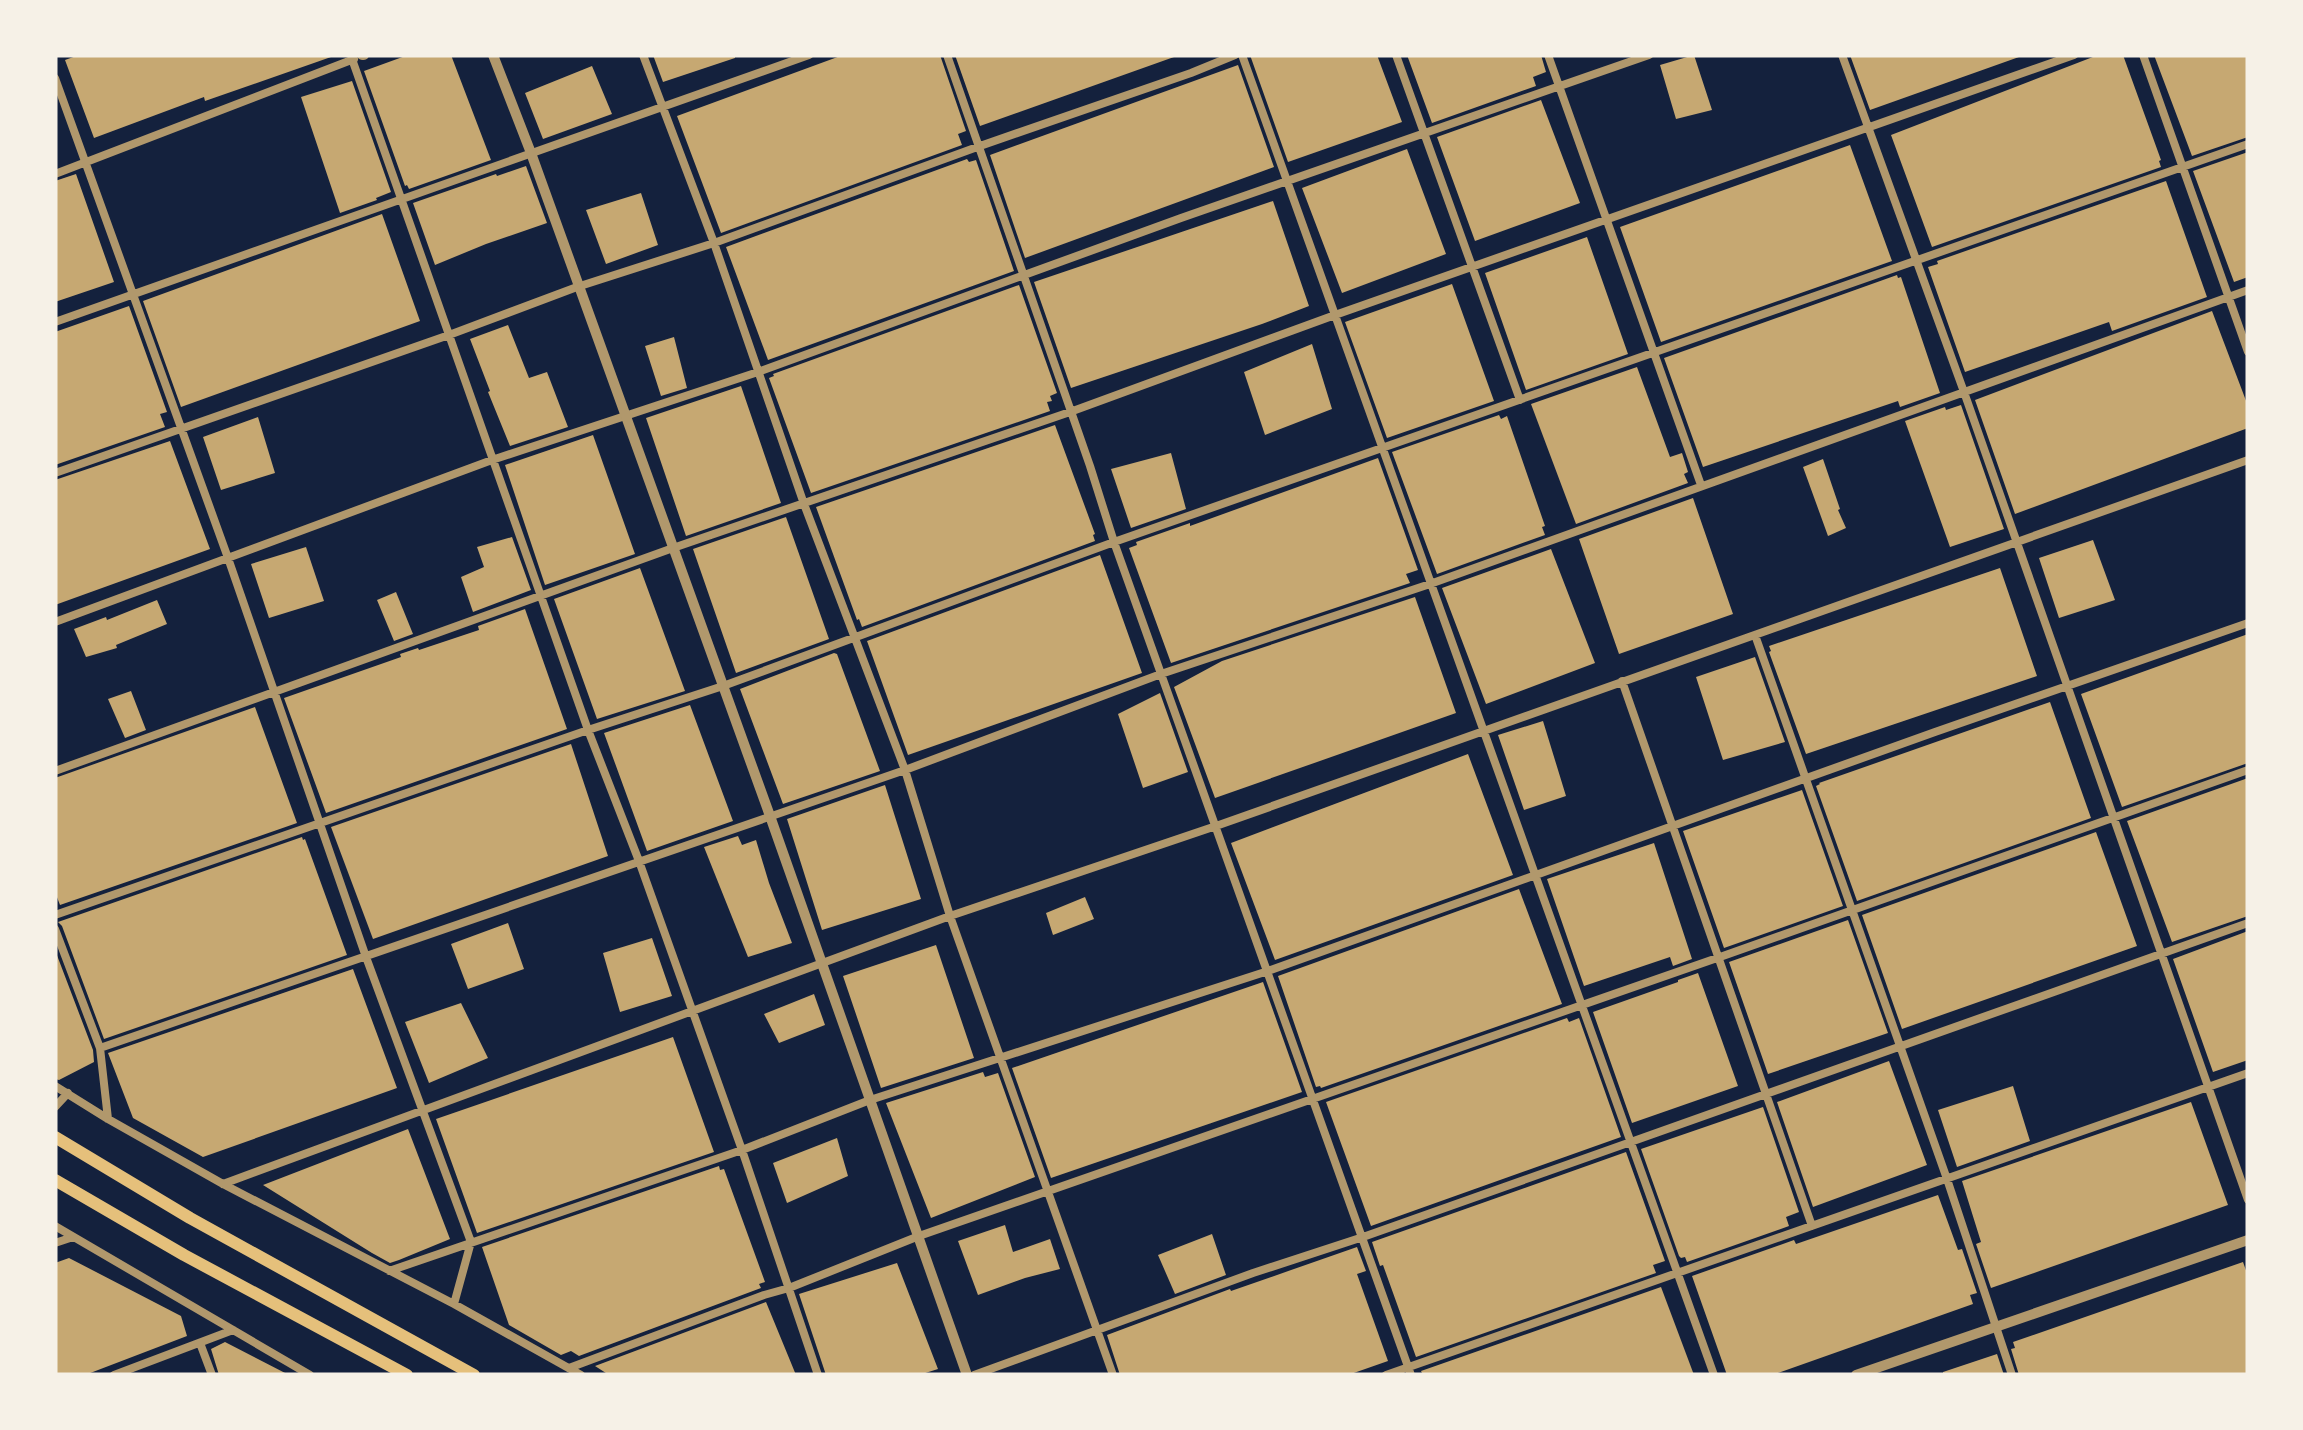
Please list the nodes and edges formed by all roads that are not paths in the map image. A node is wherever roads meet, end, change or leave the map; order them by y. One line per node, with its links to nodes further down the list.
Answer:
1 (493, 55): 20 (street)
2 (643, 55): 15 (street)
3 (947, 55): 19 (street)
4 (1239, 55): 19 (street); 24 (street)
5 (1396, 55): 17 (street)
6 (1548, 55): 14 (street)
7 (1649, 55): 14 (street)
8 (1842, 55): 16 (street)
9 (2074, 55): 16 (street)
10 (2143, 55): 22 (street)
11 (360, 56): 21 (street); 25 (street)
12 (804, 56): 15 (street)
13 (55, 78): 21 (street)
14 (1559, 86): 17 (street); 26 (street)
15 (664, 108): 20 (street); 27 (street)
16 (1868, 128): 26 (street); 28 (street)
17 (1425, 133): 24 (street); 29 (street)
18 (2248, 144): 22 (street)
19 (980, 146): 27 (street); 30 (street)
20 (531, 153): 25 (street); 31 (street)
21 (86, 164): 23 (street); 33 (street)
22 (2183, 168): 28 (street); 34 (street)
23 (55, 174)
24 (1287, 182): 30 (street); 35 (street)
25 (402, 198): 33 (street); 37 (street)
26 (1607, 220): 29 (street); 38 (street)
27 (714, 243): 31 (street); 40 (street)
28 (1916, 262): 38 (street); 41 (street)
29 (1472, 267): 35 (street); 42 (street)
30 (1024, 276): 40 (street); 43 (street)
31 (577, 286): 37 (street); 44 (street)
32 (2248, 290): 34 (street)
33 (132, 293): 36 (street); 45 (street)
34 (2229, 297): 39 (street); 41 (street)
35 (1335, 315): 43 (street); 46 (street)
36 (55, 322)
37 (449, 335): 45 (street); 47 (street)
38 (1654, 352): 42 (street); 50 (street)
39 (2248, 352)
40 (758, 372): 44 (street); 51 (street)
41 (1964, 392): 50 (street); 52 (street)
42 (1520, 400): 46 (street)
43 (1070, 412): 51 (street); 53 (street)
44 (624, 416): 47 (street); 54 (street)
45 (182, 428): 49 (street); 55 (street)
46 (1383, 448): 53 (street); 56 (street)
47 (492, 460): 55 (street); 57 (street)
48 (2248, 460): 52 (street)
49 (55, 473)
50 (1702, 486): 56 (street)
51 (804, 504): 54 (street); 61 (street)
52 (2016, 540): 60 (street); 65 (street)
53 (1114, 542): 61 (street); 62 (street)
54 (673, 548): 57 (street); 64 (street)
55 (228, 558): 58 (street); 66 (street)
56 (1430, 584): 62 (street); 68 (street)
57 (541, 597): 66 (street); 67 (street)
58 (55, 622)
59 (2248, 623): 65 (street)
60 (1755, 635): 63 (street); 72 (street)
61 (853, 638): 64 (street); 69 (street)
62 (1161, 674): 69 (street); 76 (street)
63 (1622, 681): 68 (street); 77 (street)
64 (723, 686): 67 (street); 73 (street)
65 (2067, 686): 72 (street); 74 (street)
66 (274, 692): 71 (street); 75 (street)
67 (588, 730): 75 (street); 78 (street)
68 (1484, 730): 76 (street); 79 (street)
69 (905, 770): 73 (street); 82 (street)
70 (2248, 770): 74 (street)
71 (55, 771)
72 (1805, 778): 77 (street); 80 (street)
73 (770, 816): 78 (street); 88 (street)
74 (2112, 817): 80 (street); 85 (street)
75 (321, 824): 81 (street); 86 (street)
76 (1216, 826): 82 (street); 89 (street)
77 (1672, 826): 79 (street); 87 (street)
78 (638, 861): 86 (street); 91 (street)
79 (1535, 876): 89 (street); 90 (street)
80 (1852, 911): 87 (street); 92 (street)
81 (55, 915)
82 (950, 916): 88 (street); 94 (street)
83 (2248, 923): 85 (street)
84 (55, 929): 93 (street)
85 (2160, 954): 92 (street); 97 (street)
86 (366, 958): 93 (street); 103 (street)
87 (1720, 958): 90 (street); 99 (street)
88 (821, 963): 91 (street); 101 (street)
89 (1268, 971): 94 (street); 100 (street)
90 (1582, 1006): 100 (street); 106 (street)
91 (692, 1010): 103 (street); 107 (street)
92 (1900, 1045): 99 (street); 108 (street)
93 (100, 1048): 104 (street)
94 (1000, 1057): 101 (street); 111 (street)
95 (2248, 1073): 97 (street)
96 (55, 1086): 98 (street)
97 (2208, 1087): 108 (street); 112 (street)
98 (68, 1093): 102 (street); 104 (street)
99 (1764, 1094): 106 (street); 114 (street)
100 (1313, 1098): 111 (street); 116 (street)
101 (870, 1100): 107 (street); 115 (street)
102 (55, 1107)
103 (422, 1109): 110 (street); 119 (street)
104 (108, 1119): 110 (street)
105 (55, 1136): 135 (main road)
106 (1630, 1141): 116 (street); 122 (street)
107 (742, 1150): 119 (street); 123 (street)
108 (1947, 1178): 114 (street); 125 (street)
109 (55, 1180): 134 (main road)
110 (223, 1184): 121 (street)
111 (1048, 1192): 115 (street); 126 (street)
112 (2248, 1200)
113 (55, 1226): 117 (street)
114 (1812, 1226): 122 (street)
115 (919, 1236): 123 (street); 138 (street)
116 (1363, 1236): 126 (street); 130 (street)
117 (72, 1237): 120 (street); 127 (street)
118 (2248, 1240): 125 (street)
119 (471, 1242): 121 (street); 124 (street)
120 (55, 1244)
121 (389, 1270): 124 (street)
122 (1677, 1273): 130 (street); 141 (street)
123 (788, 1288): 129 (street); 137 (street)
124 (454, 1304): 129 (street)
125 (1995, 1327): 142 (street); 143 (street)
126 (1097, 1329): 138 (street); 139 (street)
127 (233, 1330): 128 (street); 133 (street)
128 (200, 1344): 131 (street); 132 (street)
129 (570, 1368): 136 (street)
130 (1410, 1371): 140 (street)
131 (114, 1375)
132 (212, 1375)
133 (310, 1375)
134 (407, 1375)
135 (474, 1375)
136 (581, 1375)
137 (818, 1375)
138 (971, 1375)
139 (1113, 1375)
140 (1386, 1375)
141 (1714, 1375)
142 (1856, 1375)
143 (2012, 1375)

